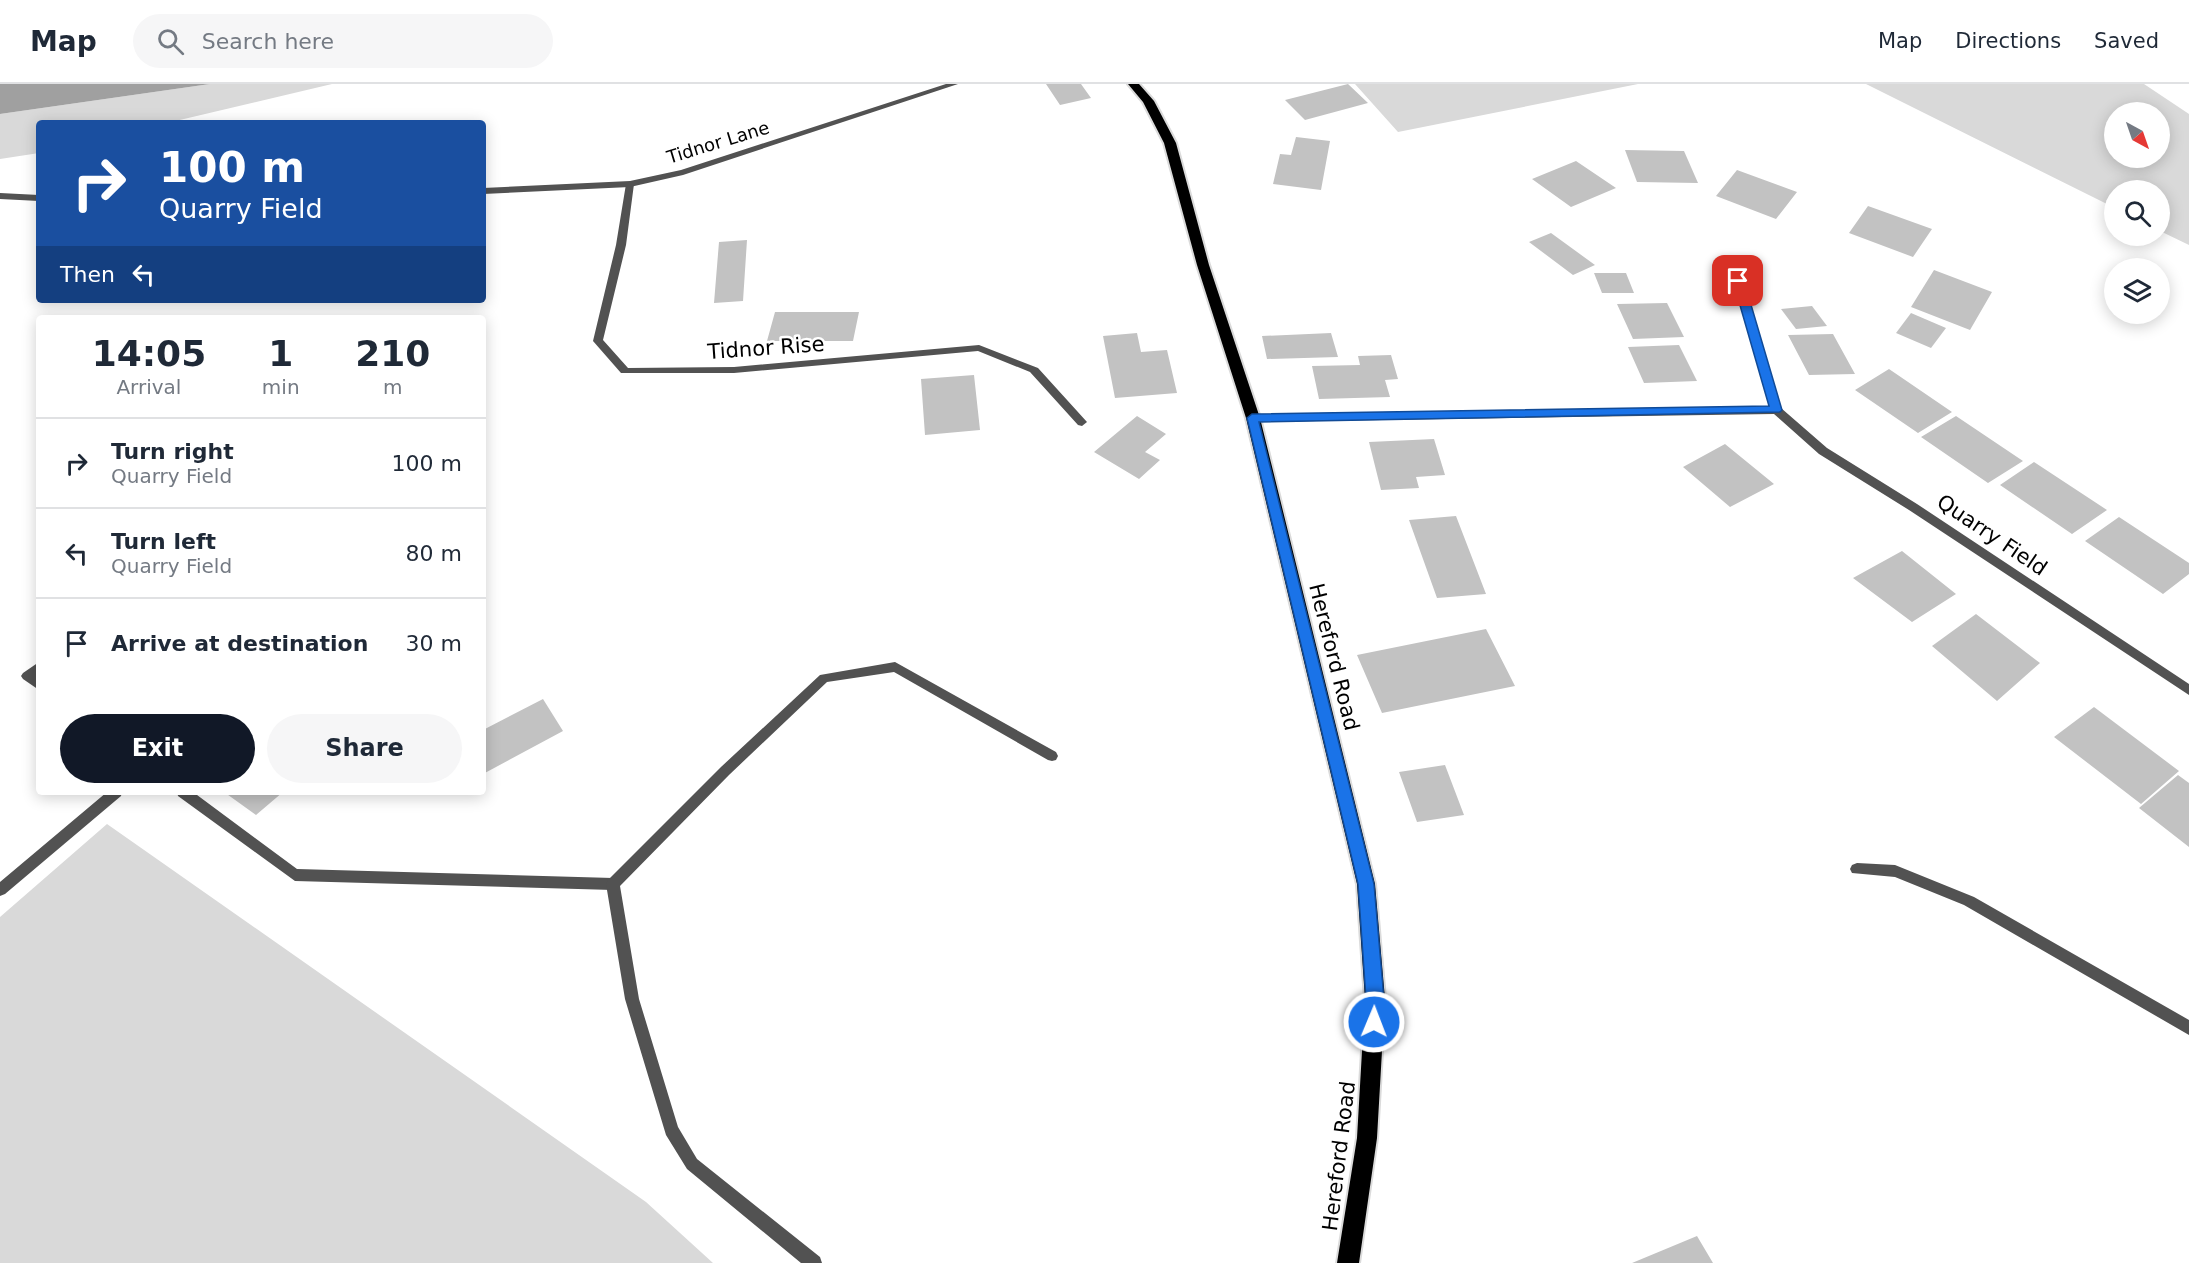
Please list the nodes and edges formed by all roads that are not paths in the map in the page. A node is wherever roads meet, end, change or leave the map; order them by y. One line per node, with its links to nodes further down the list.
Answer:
1 (954, 84): 3 (street, Tidnor Lane)
2 (1133, 84): 9 (highway, Hereford Road)
3 (630, 184): 4 (street, Tidnor Lane); 10 (street, Tidnor Rise)
4 (486, 191)
5 (0, 196): 6 (street)
6 (36, 198)
7 (1738, 281): 8 (street)
8 (1776, 410): 9 (street); 13 (street, Quarry Field)
9 (1252, 418): 22 (highway, Hereford Road)
10 (1082, 422)
11 (36, 669): 12 (street)
12 (36, 683)
13 (2189, 690)
14 (1052, 756): 18 (street)
15 (112, 795): 19 (street)
16 (187, 795): 18 (street)
17 (1857, 869): 20 (street)
18 (613, 884): 21 (street)
19 (0, 890)
20 (2189, 1028)
21 (814, 1263)
22 (1348, 1263)

